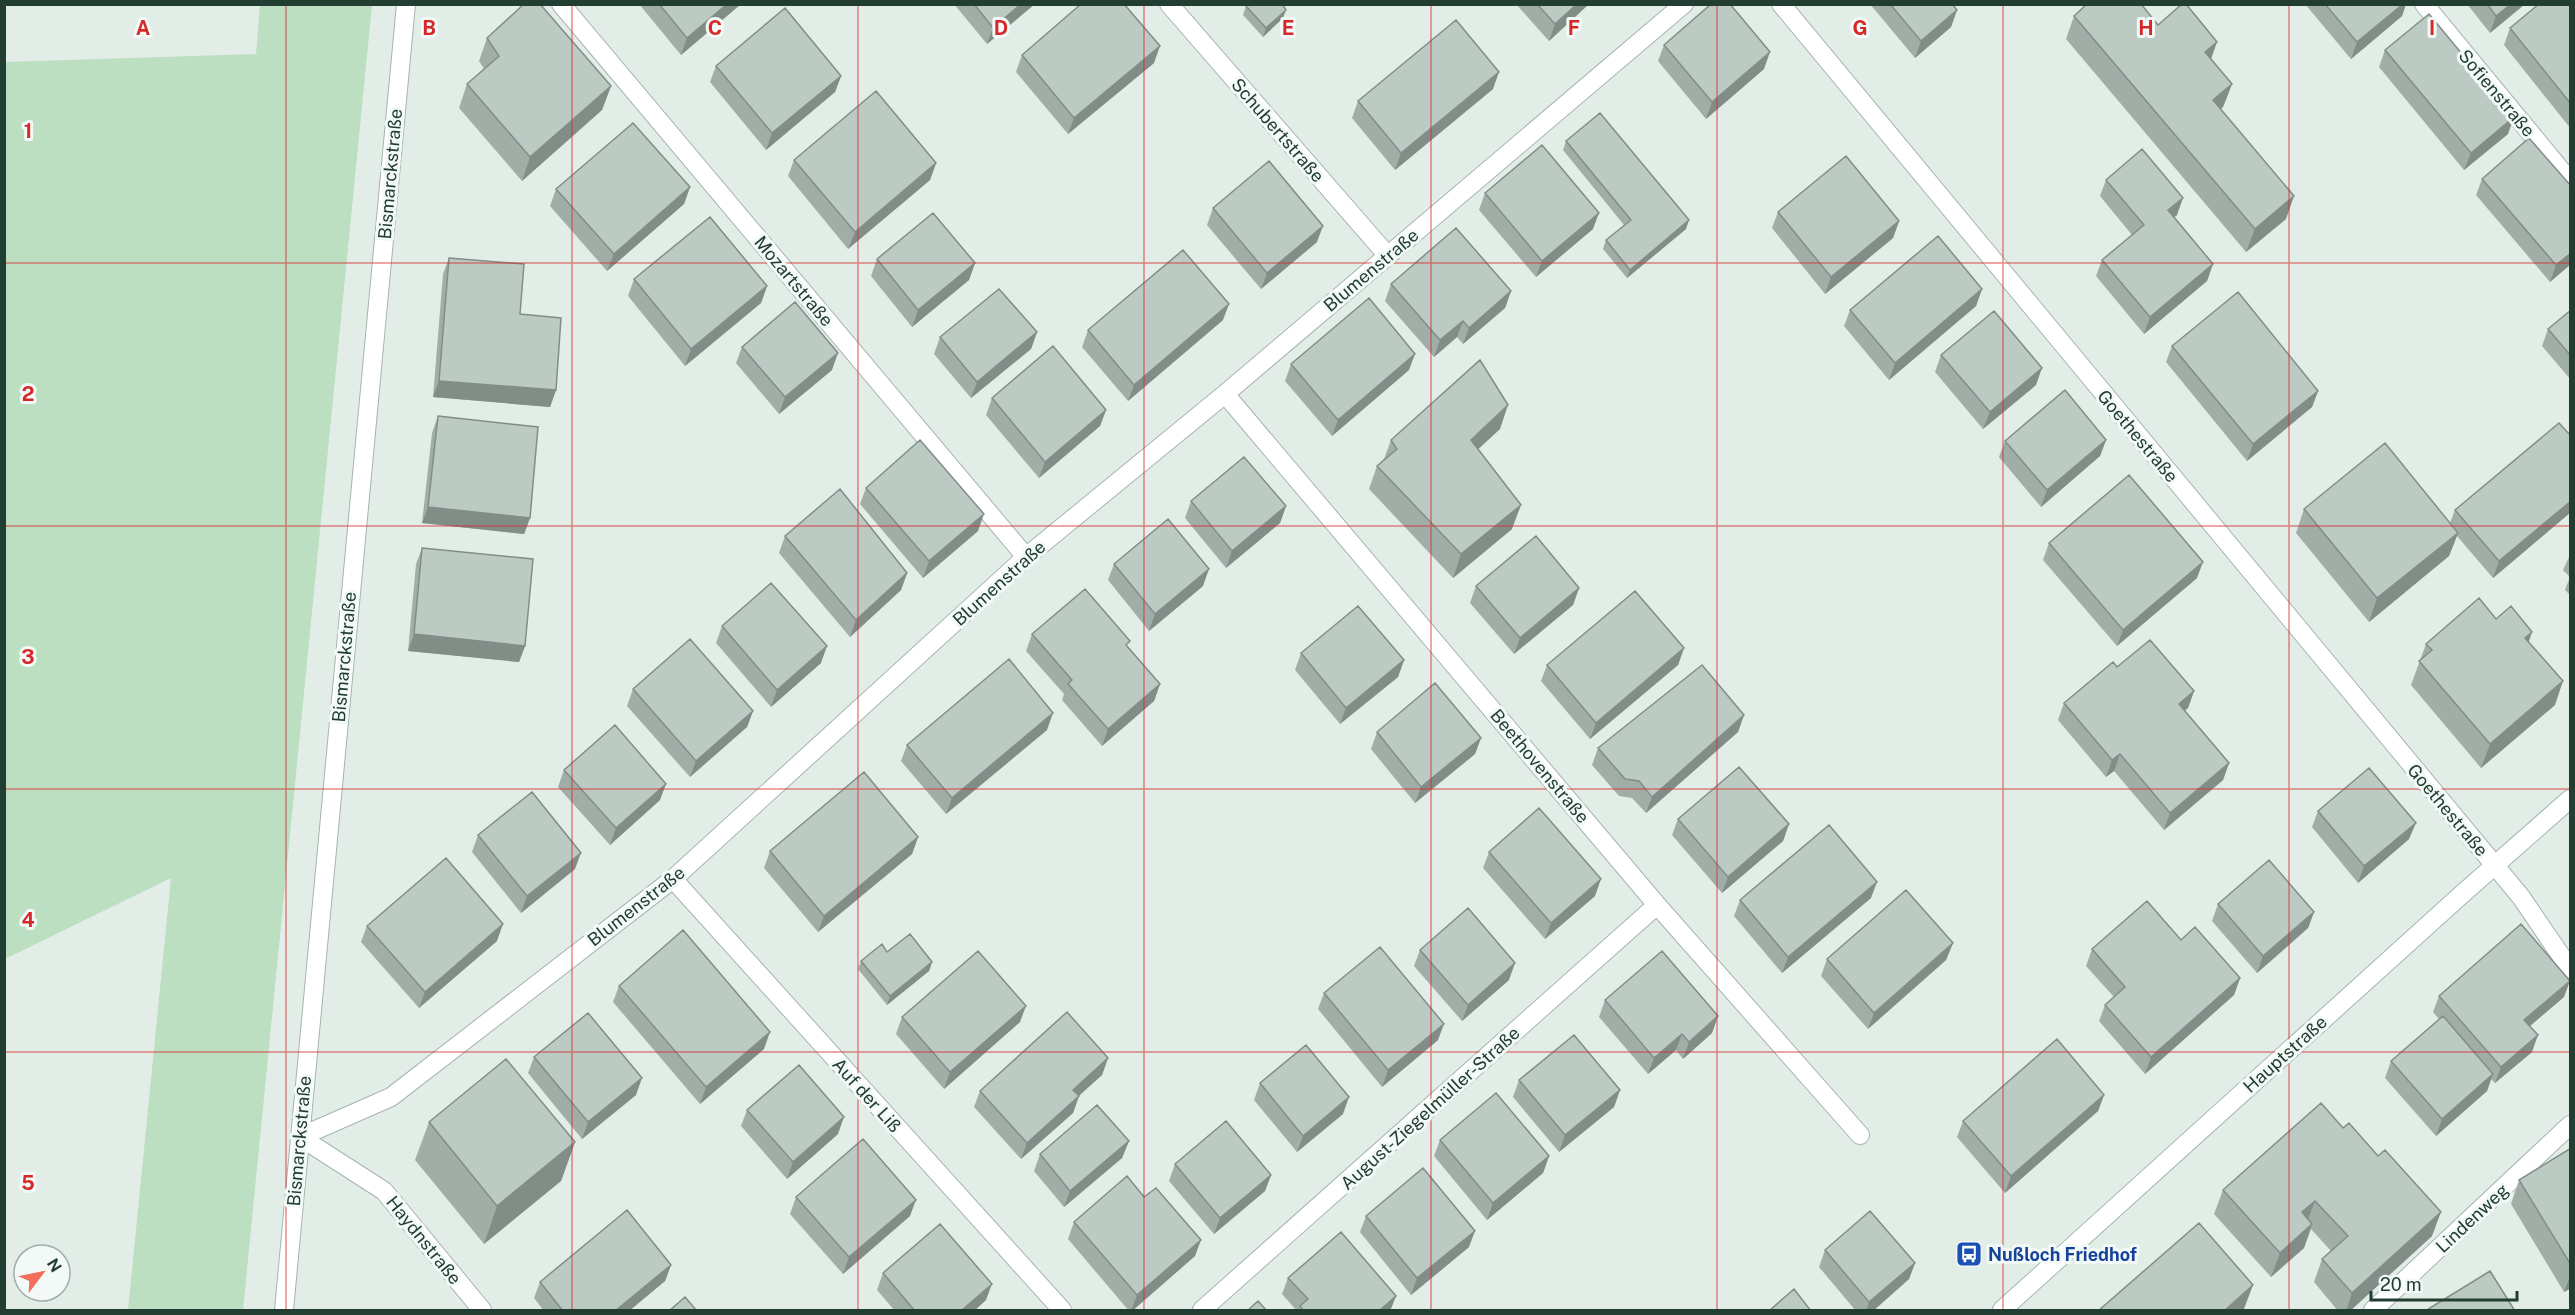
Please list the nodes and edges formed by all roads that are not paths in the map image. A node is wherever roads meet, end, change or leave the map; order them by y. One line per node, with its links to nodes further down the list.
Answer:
1 (406, 4): 18 (street, Bismarckstraße)
2 (561, 4): 10 (street, Mozartstraße)
3 (1169, 4): 8 (street, Schubertstraße)
4 (1684, 4): 8 (street, Blumenstraße)
5 (1781, 4): 12 (street, Goethestraße)
6 (2424, 4): 7 (street, Sofienstraße)
7 (2571, 181)
8 (1388, 256): 9 (street, Blumenstraße)
9 (1225, 394): 10 (street, Blumenstraße); 14 (street, Beethovenstraße)
10 (1026, 556): 13 (street, Blumenstraße)
11 (2571, 799): 12 (street, Hauptstraße)
12 (2495, 867): 15 (street, Goethestraße); 23 (street, Hauptstraße)
13 (673, 879): 18 (street, Blumenstraße); 21 (street, Auf der Liß)
14 (1657, 905): 17 (street, Beethovenstraße); 22 (street, August-Ziegelmüller-Straße)
15 (2571, 969)
16 (2571, 1125): 24 (street, Lindenweg)
17 (1860, 1135)
18 (300, 1137): 19 (street, Bismarckstraße); 20 (street, Haydnstraße)
19 (284, 1311)
20 (482, 1311)
21 (1062, 1311)
22 (1202, 1311)
23 (2002, 1311)
24 (2373, 1311)

